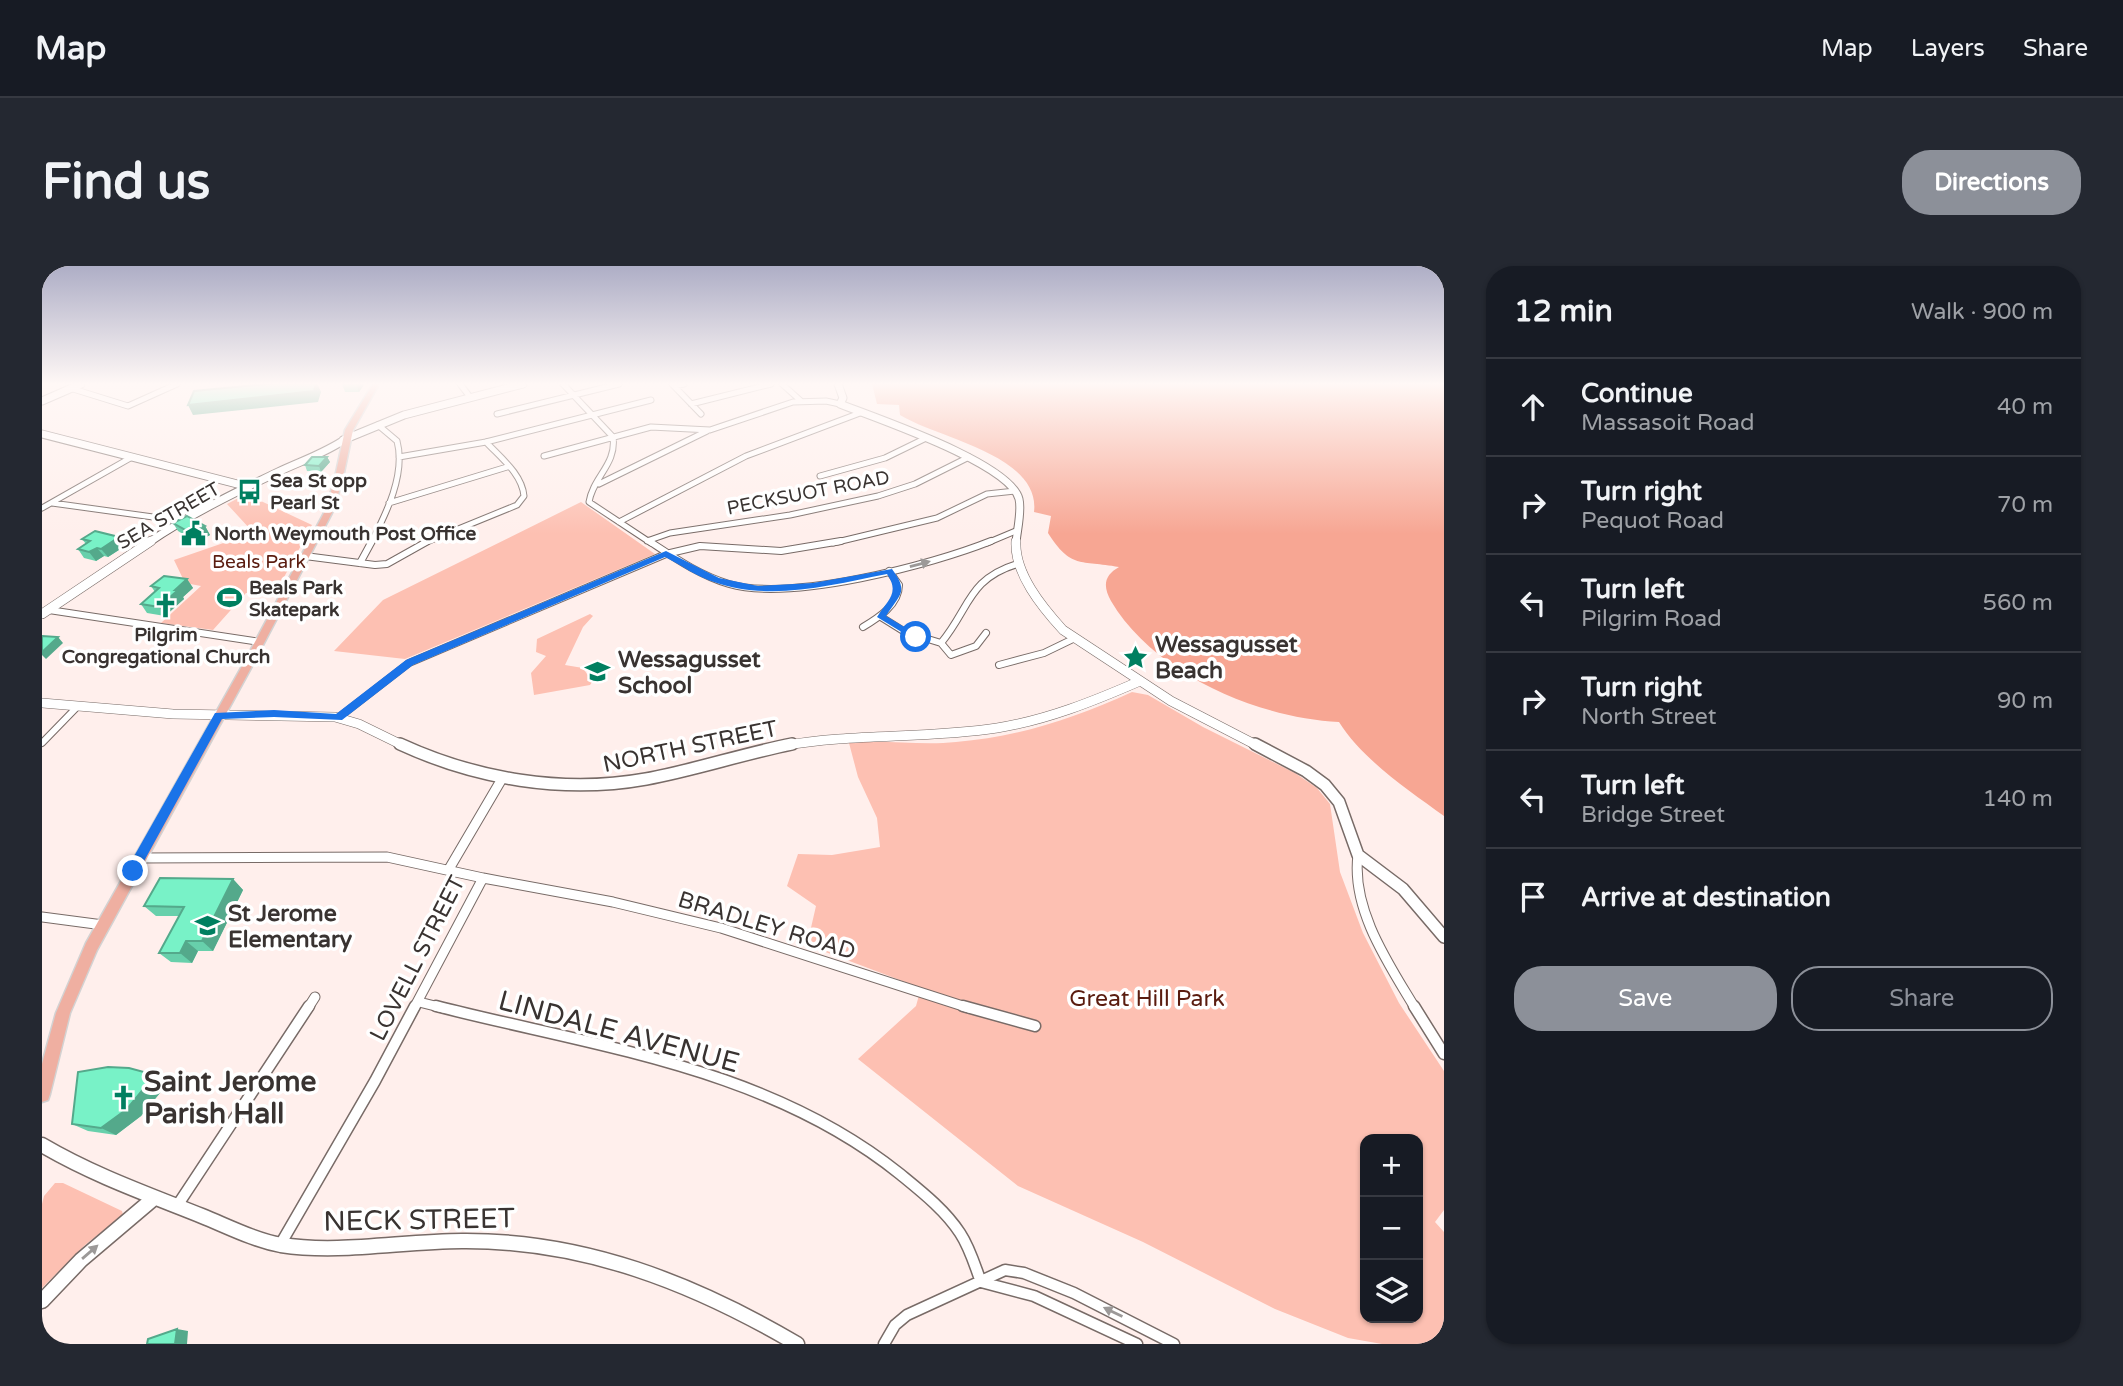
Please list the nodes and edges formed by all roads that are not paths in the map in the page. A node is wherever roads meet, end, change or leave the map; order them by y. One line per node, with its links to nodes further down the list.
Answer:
1 (43, 434): 21 (street)
2 (349, 434): 13 (main road)
3 (356, 434): 13 (street, SEA STREET)
4 (389, 434): 22 (street)
5 (516, 434): 16 (street)
6 (611, 434): 12 (street)
7 (623, 434): 12 (street)
8 (692, 434): 14 (street)
9 (700, 434): 14 (street)
10 (804, 434): 33 (street)
11 (912, 434): 15 (street)
12 (613, 437): 20 (street); 26 (street)
13 (347, 438): 17 (street, SEA STREET); 18 (street, SEA STREET); 19 (main road)
14 (693, 438): 26 (street)
15 (924, 439): 23 (street); 25 (street)
16 (486, 442): 22 (street); 24 (street)
17 (326, 451): 18 (street, SEA STREET); 19 (street)
18 (316, 455): 27 (street, SEA STREET)
19 (344, 455): 37 (main road)
20 (544, 456)
21 (132, 457): 27 (street); 29 (street)
22 (399, 457): 30 (street)
23 (970, 457): 28 (street); 35 (street, PECKSUOT ROAD)
24 (507, 467): 30 (street); 38 (street)
25 (820, 477)
26 (597, 485): 33 (street)
27 (248, 487): 32 (street, SEA STREET)
28 (1015, 491): 34 (street); 36 (street)
29 (52, 503): 31 (street); 32 (street)
30 (389, 503): 38 (street)
31 (42, 508)
32 (182, 521): 41 (street, SEA STREET)
33 (619, 522): 35 (street)
34 (1018, 530): 39 (street); 40 (street, one-way to 34)
35 (647, 541): 36 (street)
36 (666, 554): 40 (street); 53 (street)
37 (305, 556): 38 (street); 46 (main road)
38 (360, 564)
39 (1017, 564): 45 (street); 47 (street)
40 (889, 571): 42 (street)
41 (45, 612): 46 (street)
42 (881, 617): 43 (street); 47 (street)
43 (863, 627)
44 (986, 633): 47 (street)
45 (1073, 639): 48 (street); 49 (street)
46 (260, 642): 52 (main road)
47 (941, 643)
48 (999, 665)
49 (1139, 681): 55 (street, NORTH STREET); 56 (street)
50 (42, 703): 51 (street, NORTH STREET)
51 (77, 707): 52 (street, NORTH STREET); 54 (street)
52 (219, 715): 53 (street, NORTH STREET); 57 (main road)
53 (338, 718): 55 (street, NORTH STREET)
54 (42, 743)
55 (503, 778): 58 (street)
56 (1358, 855): 62 (street); 66 (street)
57 (140, 858): 58 (street, LOVELL STREET); 61 (main road)
58 (449, 869): 59 (street, LOVELL STREET)
59 (483, 878): 64 (street, LOVELL STREET); 65 (street, BRADLEY ROAD)
60 (42, 917): 61 (street)
61 (103, 925): 67 (main road)
62 (1444, 937)
63 (315, 997): 70 (street)
64 (419, 1002): 71 (street, LOVELL STREET); 72 (street, LINDALE AVENUE)
65 (1035, 1026)
66 (1444, 1054)
67 (42, 1094)
68 (42, 1145): 69 (street, NECK STREET)
69 (153, 1199): 70 (street, NECK STREET); 73 (street, one-way to 69)
70 (177, 1206): 71 (street, NECK STREET)
71 (280, 1245): 74 (street, NECK STREET)
72 (981, 1282): 75 (street); 76 (street); 77 (street, one-way to 72)
73 (42, 1301)
74 (797, 1344)
75 (884, 1344)
76 (1137, 1344)
77 (1174, 1344)

